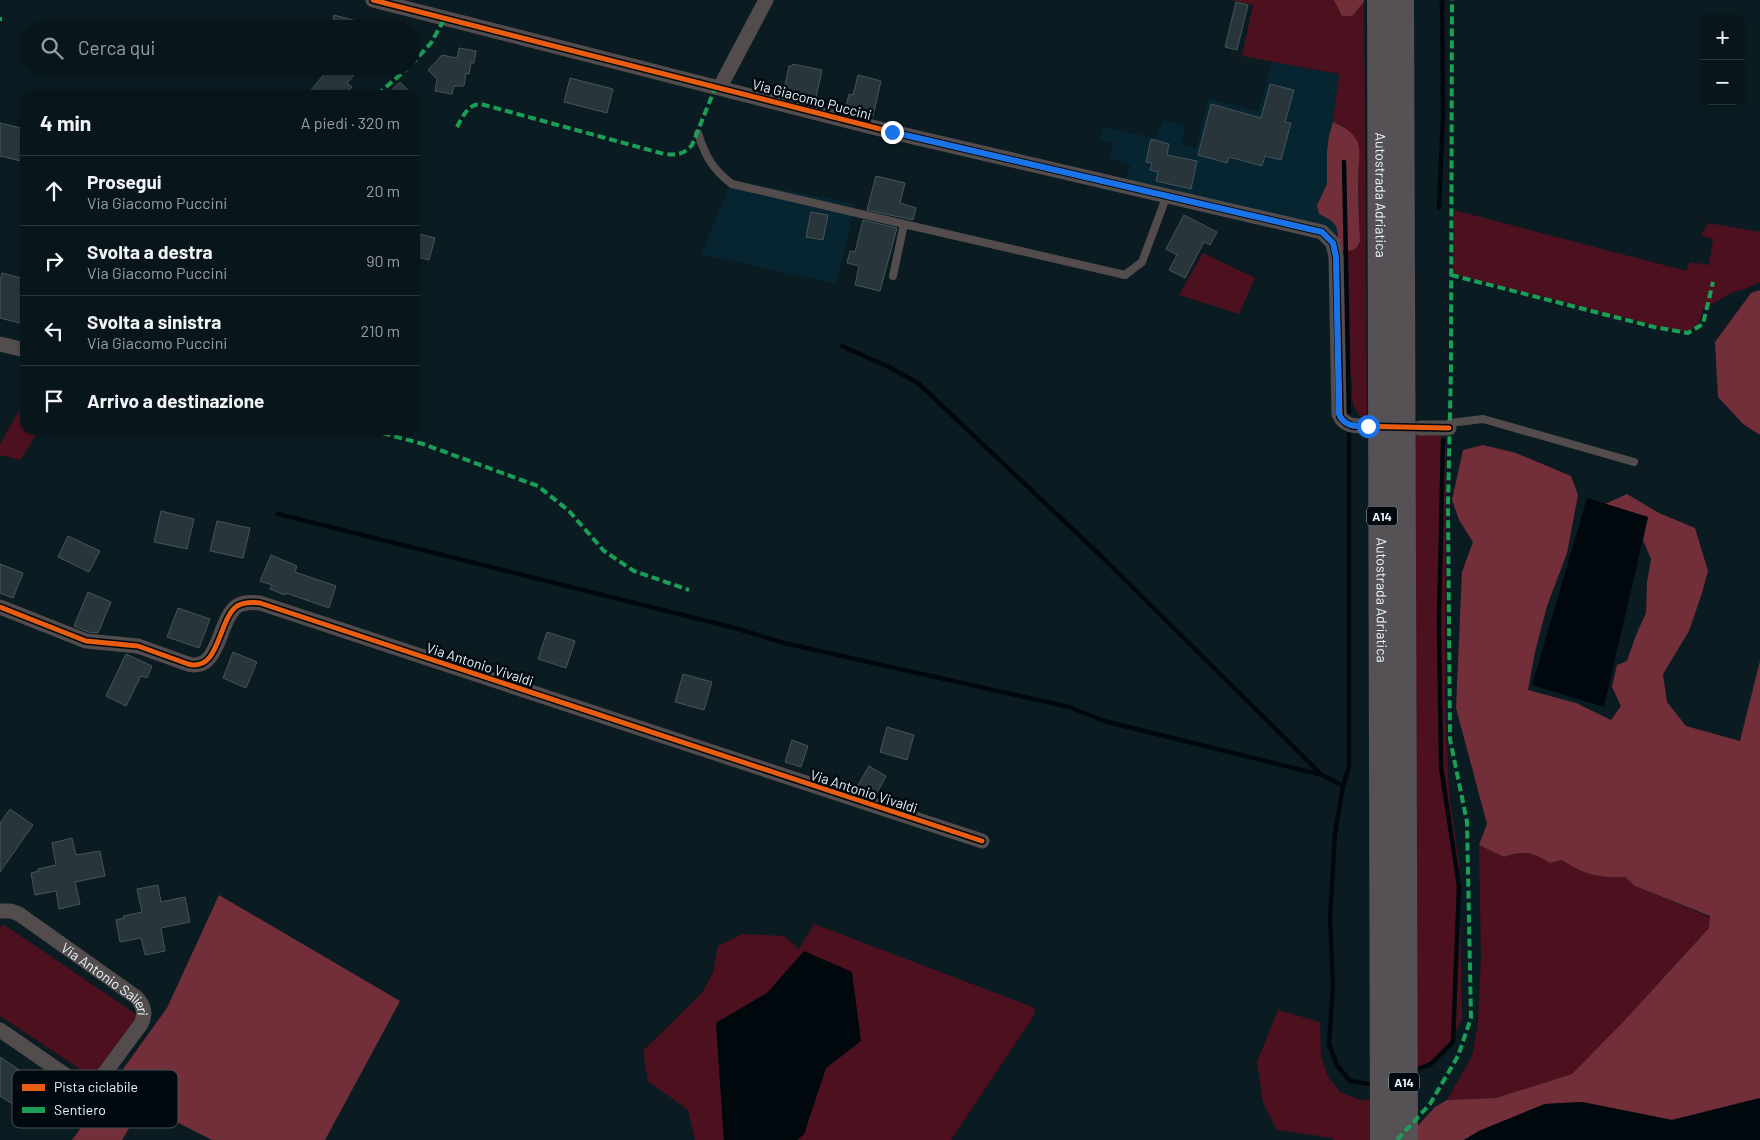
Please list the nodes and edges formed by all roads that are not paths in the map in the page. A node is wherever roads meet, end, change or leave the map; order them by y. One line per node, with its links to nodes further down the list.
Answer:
1 (373, 0): 5 (street, Via Giacomo Puccini)
2 (766, 0): 5 (street)
3 (1380, 0): 19 (highway, Autostrada Adriatica / A14)
4 (1400, 0): 19 (highway, Autostrada Adriatica / A14)
5 (720, 87): 7 (street, Via Giacomo Puccini)
6 (698, 133): 8 (lane)
7 (1167, 195): 8 (lane); 12 (street, Via Giacomo Puccini)
8 (904, 224): 9 (lane)
9 (893, 276)
10 (0, 344): 11 (street)
11 (20, 349)
12 (1368, 426)
13 (1449, 426): 14 (street); 15 (lane)
14 (1420, 428)
15 (1634, 462)
16 (0, 607): 17 (street, Via Antonio Vivaldi)
17 (982, 841)
18 (0, 911): 22 (street, Via Antonio Salieri)
19 (1394, 1028): 23 (highway, Autostrada Adriatica / A14); 24 (highway, Autostrada Adriatica / A14)
20 (0, 1030): 21 (street, Via Antonio Salieri)
21 (58, 1070)
22 (107, 1070)
23 (1384, 1140)
24 (1404, 1140)

